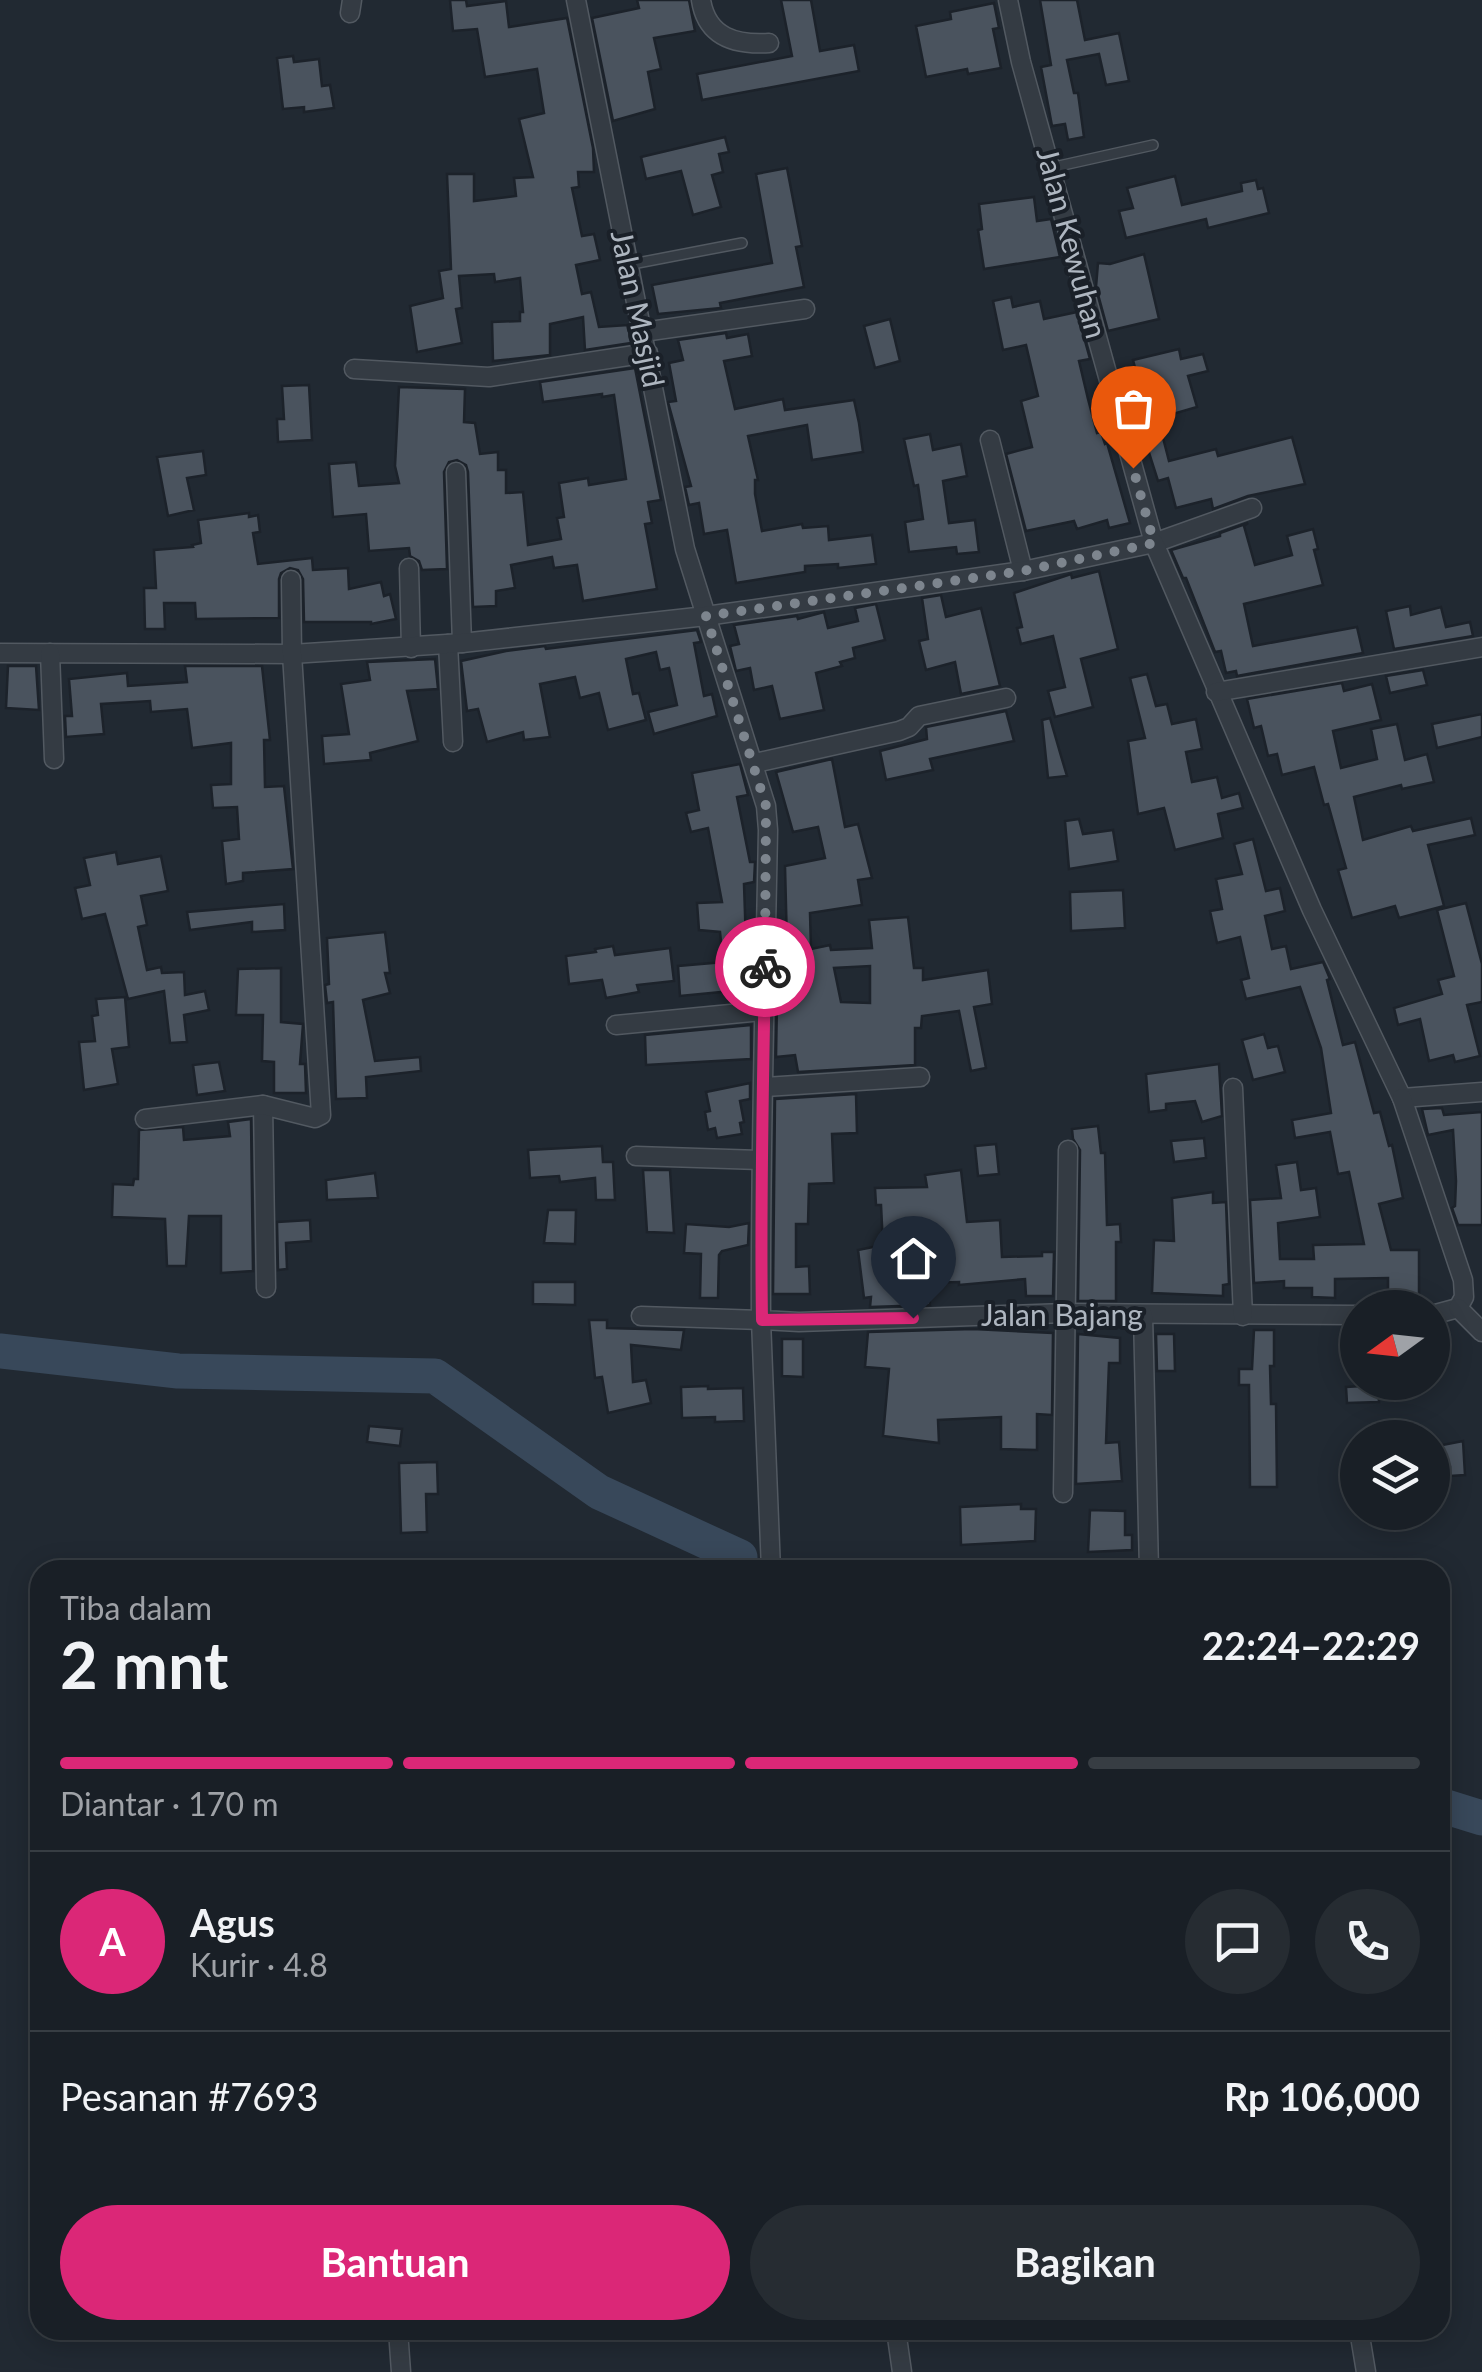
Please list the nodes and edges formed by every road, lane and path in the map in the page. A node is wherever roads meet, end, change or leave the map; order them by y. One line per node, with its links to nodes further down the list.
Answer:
1 (576, 0): 8 (street, Jalan Masjid)
2 (702, 0): 4 (street)
3 (1008, 0): 6 (street, Jalan Kewuhan)
4 (769, 43)
5 (1153, 146): 6 (lane)
6 (1050, 168): 16 (street, Jalan Kewuhan)
7 (742, 243): 8 (lane)
8 (627, 265): 10 (street, Jalan Masjid)
9 (805, 309): 10 (street)
10 (643, 332): 11 (street, Jalan Masjid)
11 (648, 354): 12 (street); 20 (street, Jalan Masjid)
12 (354, 369)
13 (990, 440): 18 (street)
14 (456, 472): 21 (street)
15 (1252, 508): 16 (street)
16 (1154, 543): 18 (street); 27 (street, Jalan Kewuhan)
17 (409, 568): 23 (street)
18 (1023, 571): 20 (street)
19 (291, 580): 26 (street)
20 (706, 616): 21 (street); 31 (street)
21 (455, 643): 23 (street); 29 (street)
22 (1482, 647): 27 (street)
23 (411, 648): 26 (street)
24 (0, 653): 25 (street)
25 (50, 653): 26 (street); 30 (street)
26 (292, 654): 39 (street)
27 (1216, 692): 38 (street, Jalan Kewuhan)
28 (1006, 698): 31 (street)
29 (453, 742)
30 (54, 759)
31 (755, 763): 32 (street)
32 (762, 1011): 33 (street); 35 (street)
33 (616, 1025)
34 (920, 1077): 35 (street)
35 (765, 1086): 43 (street)
36 (1233, 1088): 51 (street)
37 (1482, 1092): 38 (street)
38 (1402, 1098): 45 (street)
39 (263, 1105): 40 (street); 44 (street)
40 (146, 1119)
41 (1068, 1150): 47 (street)
42 (636, 1156): 43 (street)
43 (760, 1160): 52 (street)
44 (266, 1288)
45 (1458, 1308): 46 (street); 53 (street)
46 (1450, 1310)
47 (1065, 1313): 48 (street, Jalan Bajang); 52 (street, Jalan Bajang); 54 (street)
48 (1143, 1315): 51 (street, Jalan Bajang); 56 (street)
49 (1340, 1315): 51 (street, Jalan Bajang)
50 (641, 1316): 52 (street, Jalan Bajang)
51 (1244, 1316)
52 (762, 1320): 55 (street)
53 (1482, 1332)
54 (1063, 1493)
55 (771, 1560)
56 (1148, 1560)
57 (399, 2340): 60 (street)
58 (897, 2340): 61 (street)
59 (1361, 2340): 62 (street)
60 (401, 2372)
61 (902, 2372)
62 (1366, 2372)

